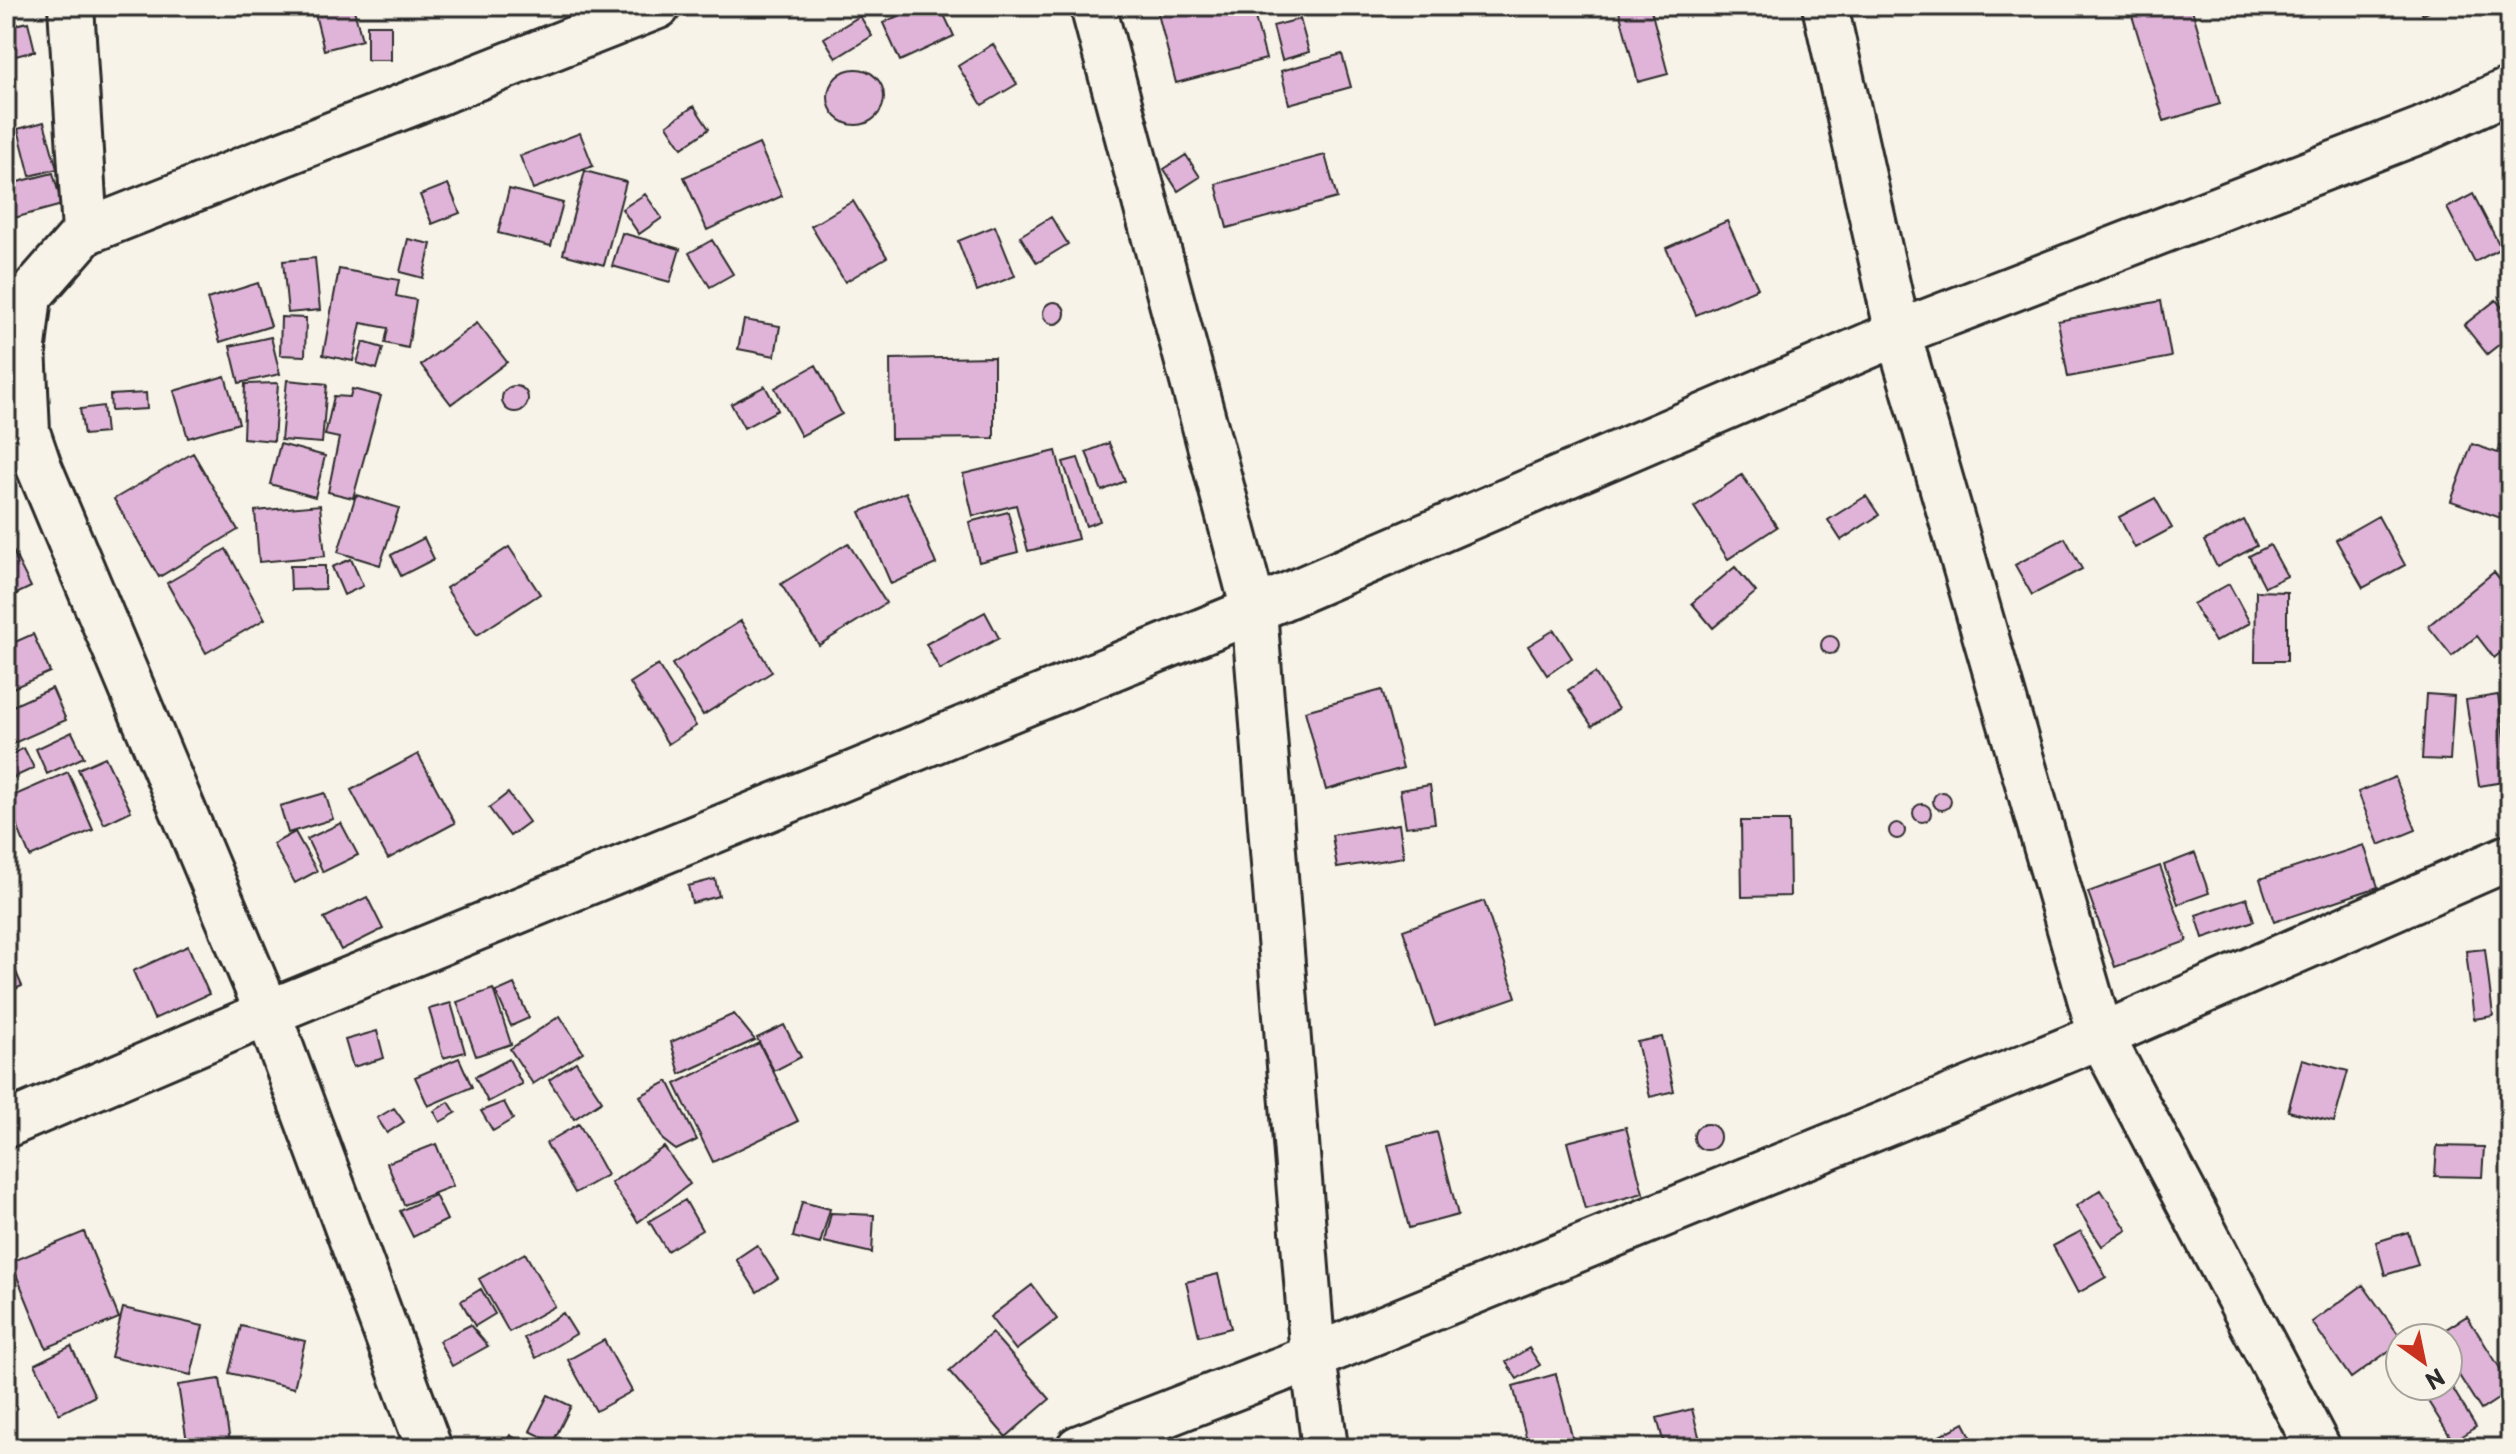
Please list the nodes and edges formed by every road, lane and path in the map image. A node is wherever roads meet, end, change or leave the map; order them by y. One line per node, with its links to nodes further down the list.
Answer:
1 (71, 6): 6 (street)
2 (658, 6): 6 (street)
3 (1093, 6): 9 (street)
4 (1825, 6): 8 (street)
5 (2510, 90): 8 (street)
6 (85, 232): 7 (street)
7 (18, 300): 11 (street)
8 (1898, 333): 9 (street); 12 (street)
9 (1254, 610): 11 (street); 14 (street)
10 (2510, 857): 12 (street)
11 (268, 1013): 13 (street); 15 (street)
12 (2101, 1036): 14 (street); 18 (street)
13 (6, 1125)
14 (1313, 1357): 16 (street); 17 (street)
15 (429, 1448)
16 (1079, 1448)
17 (1325, 1448)
18 (2318, 1448)

